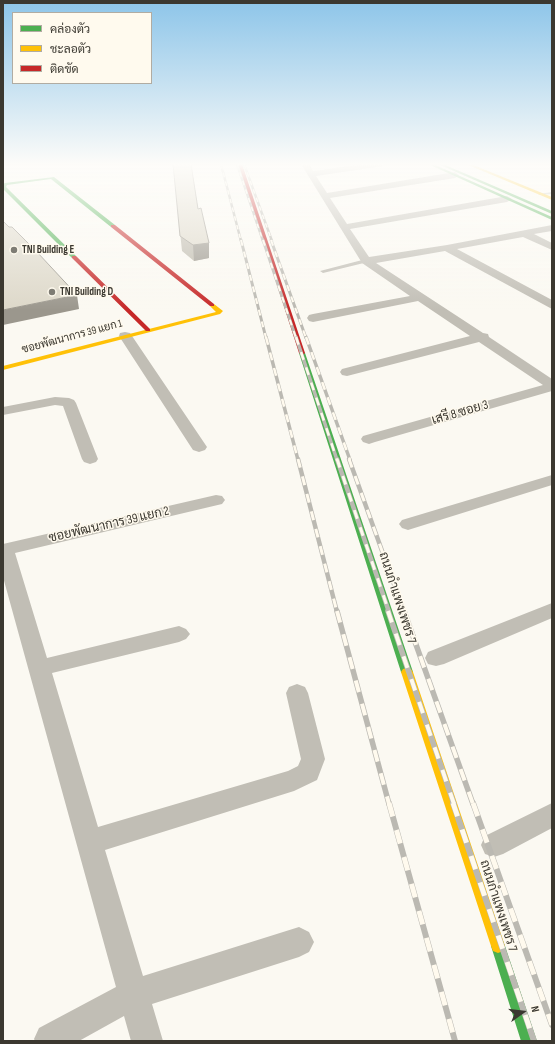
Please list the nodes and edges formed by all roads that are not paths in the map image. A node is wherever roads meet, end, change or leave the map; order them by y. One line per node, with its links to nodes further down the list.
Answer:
1 (30, 213): 18 (main road, ซอยพัฒนาการ 39 แยก 1)
2 (96, 213): 18 (main road, ซอยพัฒนาการ 39 แยก 1)
3 (256, 213): 44 (main road, ถนนกำแพงเพชร 7)
4 (335, 213): 8 (street)
5 (427, 213): 8 (street)
6 (538, 213): 7 (main road)
7 (552, 219)
8 (344, 227): 13 (street)
9 (552, 228): 10 (street)
10 (523, 233): 11 (street); 12 (street)
11 (447, 248): 13 (street); 16 (street)
12 (552, 248)
13 (366, 261): 14 (lane); 15 (street)
14 (323, 270)
15 (421, 296): 17 (street); 20 (street)
16 (552, 305)
17 (313, 318)
18 (148, 330): 19 (main road, ซอยพัฒนาการ 39 แยก 1)
19 (125, 336): 21 (main road, ซอยพัฒนาการ 39 แยก 1); 26 (street)
20 (483, 337): 22 (street); 23 (street)
21 (3, 368)
22 (347, 372)
23 (552, 386): 25 (street, เสรี 8 ซอย 3)
24 (3, 411): 27 (street)
25 (368, 439)
26 (199, 447)
27 (90, 459)
28 (552, 480): 30 (street)
29 (216, 500): 31 (street, ซอยพัฒนาการ 39 แยก 2)
30 (408, 524)
31 (4, 550): 35 (street)
32 (552, 610): 34 (street)
33 (179, 634): 35 (street)
34 (436, 658)
35 (39, 668): 38 (street)
36 (297, 693): 38 (street)
37 (552, 815): 39 (street)
38 (90, 842): 41 (street)
39 (494, 845)
40 (299, 942): 41 (street)
41 (134, 994): 42 (street); 43 (street)
42 (50, 1039)
43 (147, 1041)
44 (529, 1041)

